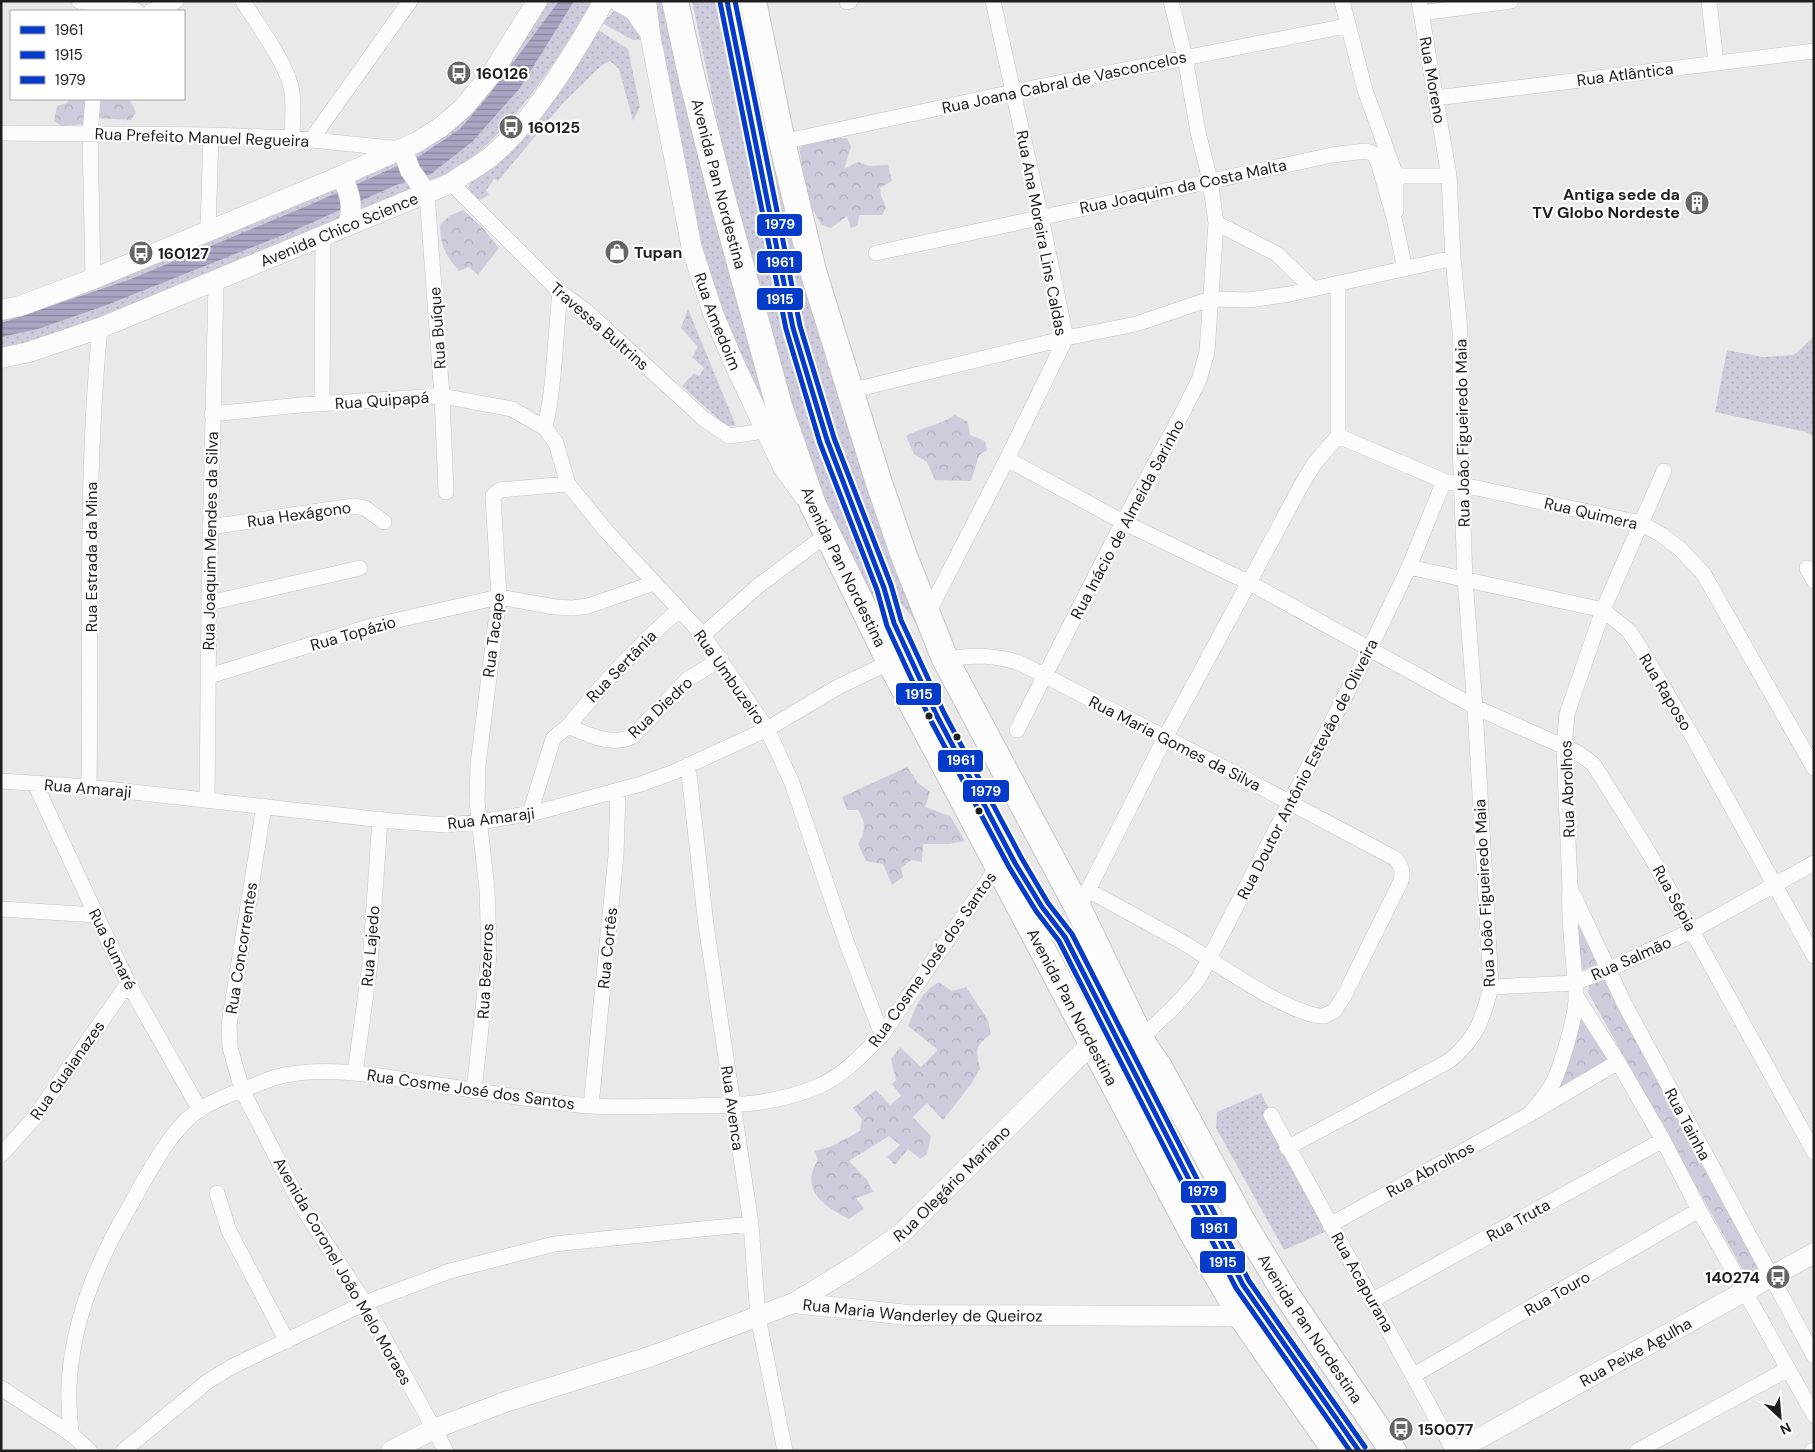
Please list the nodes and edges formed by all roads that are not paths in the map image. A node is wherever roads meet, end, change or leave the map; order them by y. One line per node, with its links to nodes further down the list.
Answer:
1 (79, 1): 16 (street)
2 (176, 1): 17 (street)
3 (243, 1): 29 (street)
4 (410, 1): 30 (street)
5 (537, 1): 32 (main road, Avenida Chico Science)
6 (646, 1): 19 (main road, Rua Amedoim)
7 (675, 1): 71 (highway, Avenida Pan Nordestina)
8 (753, 1): 31 (highway, Avenida Pan Nordestina)
9 (993, 1): 23 (street, Rua Ana Moreira Lins Caldas)
10 (1171, 1): 21 (street, Rua Inácio de Almeida Sarinho)
11 (1342, 1): 18 (street)
12 (1511, 1): 15 (street)
13 (1709, 1): 22 (street)
14 (610, 3): 19 (main road); 38 (main road, Avenida Chico Science)
15 (1420, 7): 24 (street, Rua Moreno)
16 (131, 10)
17 (154, 10)
18 (1346, 26): 21 (street, Rua Joana Cabral de Vasconcelos); 34 (street)
19 (650, 34): 63 (main road, Rua Amedoim)
20 (1814, 51): 22 (street, Rua Atlântica)
21 (1185, 57): 23 (street, Rua Joana Cabral de Vasconcelos); 36 (street, Rua Inácio de Almeida Sarinho)
22 (1716, 63): 24 (street, Rua Atlântica)
23 (1013, 92): 31 (street, Rua Joana Cabral de Vasconcelos); 40 (street, Rua Ana Moreira Lins Caldas)
24 (1436, 98): 33 (street, Rua Moreno)
25 (94, 100): 27 (street)
26 (1, 133): 27 (street, Rua Prefeito Manuel Regueira)
27 (90, 133): 28 (street, Rua Prefeito Manuel Regueira); 48 (street)
28 (211, 135): 29 (street, Rua Prefeito Manuel Regueira); 43 (street)
29 (292, 138): 30 (street, Rua Prefeito Manuel Regueira)
30 (310, 140): 32 (street, Rua Prefeito Manuel Regueira)
31 (782, 142): 58 (highway, Avenida Pan Nordestina)
32 (402, 150): 37 (main road); 39 (main road, Avenida Chico Science)
33 (1447, 158): 35 (street, Rua João Figueiredo Maia)
34 (1396, 176): 35 (street); 41 (street)
35 (1449, 176): 46 (street, Rua João Figueiredo Maia)
36 (1210, 180): 40 (street, Rua Joaquim da Costa Malta); 41 (street, Rua Joaquim da Costa Malta); 42 (street, Rua Inácio de Almeida Sarinho)
37 (418, 182): 38 (main road, Avenida Chico Science); 39 (main road, Avenida Chico Science); 59 (street, Rua Buíque)
38 (451, 183): 52 (street, Travessa Bultrins)
39 (348, 201): 43 (main road, Avenida Chico Science); 44 (main road, Avenida Chico Science)
40 (1041, 217): 45 (street, Rua Joaquim da Costa Malta); 56 (street, Rua Ana Moreira Lins Caldas)
41 (1394, 218): 47 (street, Rua Joaquim da Costa Malta)
42 (1216, 223): 51 (street); 53 (street, Rua Inácio de Almeida Sarinho)
43 (208, 230): 48 (main road, Avenida Chico Science)
44 (323, 235): 49 (main road, Avenida Chico Science); 60 (street)
45 (876, 253)
46 (1453, 258): 47 (street); 69 (street, Rua João Figueiredo Maia)
47 (1405, 269): 50 (street)
48 (93, 279): 54 (main road, Avenida Chico Science)
49 (216, 282): 55 (main road, Avenida Chico Science); 61 (street, Rua Joaquim Mendes da Silva)
50 (1338, 283): 51 (street); 64 (street)
51 (1313, 289): 53 (street)
52 (560, 292): 62 (street); 63 (street, Travessa Bultrins)
53 (1210, 299): 56 (street); 73 (street, Rua Inácio de Almeida Sarinho)
54 (1, 310)
55 (100, 328): 57 (main road, Avenida Chico Science); 104 (street, Rua Estrada da Mina)
56 (1066, 338): 58 (street); 65 (street, Rua Ana Moreira Lins Caldas)
57 (1, 358)
58 (850, 391): 86 (highway, Avenida Pan Nordestina)
59 (442, 396): 60 (street, Rua Quipapá); 62 (street, Rua Quipapá); 70 (street, Rua Buíque)
60 (322, 404): 61 (street, Rua Quipapá)
61 (212, 414): 75 (street, Rua Joaquim Mendes da Silva)
62 (545, 428): 68 (street, Rua Umbuzeiro)
63 (765, 431): 71 (main road, Rua Amedoim)
64 (1338, 436): 67 (street, Rua Quimera); 81 (street)
65 (1007, 459): 73 (street); 86 (street, Rua Ana Moreira Lins Caldas)
66 (1664, 471): 74 (street, Rua Abrolhos)
67 (1444, 481): 69 (street, Rua Quimera); 77 (street, Rua Doutor Antônio Estevão de Oliveira)
68 (568, 484): 80 (street, Rua Umbuzeiro); 82 (street, Rua Tacape)
69 (1464, 485): 74 (street, Rua Quimera); 79 (street, Rua João Figueiredo Maia)
70 (446, 492)
71 (813, 505): 76 (highway, Avenida Pan Nordestina)
72 (384, 522): 75 (street, Rua Hexágono)
73 (1123, 522): 81 (street); 93 (street, Rua Inácio de Almeida Sarinho)
74 (1640, 523): 85 (street, Rua Abrolhos); 101 (street, Rua Quimera)
75 (210, 527): 83 (street, Rua Joaquim Mendes da Silva)
76 (826, 535): 87 (street); 91 (highway, Avenida Pan Nordestina)
77 (1409, 567): 79 (street, Rua Raposo); 88 (street, Rua Doutor Antônio Estevão de Oliveira)
78 (360, 568): 83 (street)
79 (1465, 579): 85 (street, Rua Raposo); 94 (street, Rua João Figueiredo Maia)
80 (654, 583): 82 (street); 84 (street, Rua Umbuzeiro)
81 (1250, 583): 88 (street); 98 (street)
82 (499, 598): 92 (street, Rua Topázio); 111 (street, Rua Tacape)
83 (208, 603): 92 (street, Rua Joaquim Mendes da Silva)
84 (679, 610): 87 (street, Rua Umbuzeiro); 95 (street, Rua Sertânia)
85 (1604, 610): 99 (street, Rua Abrolhos); 114 (street, Rua Raposo)
86 (927, 615): 90 (highway, Avenida Pan Nordestina)
87 (703, 635): 89 (street, Rua Umbuzeiro)
88 (1370, 648): 94 (street); 107 (street, Rua Doutor Antônio Estevão de Oliveira)
89 (721, 659): 95 (street, Rua Diedro); 96 (street, Rua Umbuzeiro)
90 (945, 659): 93 (street, Rua Maria Gomes da Silva); 116 (highway, Avenida Pan Nordestina)
91 (890, 662): 96 (street, Rua Amaraji); 113 (highway, Avenida Pan Nordestina)
92 (209, 676): 106 (street, Rua Joaquim Mendes da Silva)
93 (1045, 677): 97 (street, Rua Inácio de Almeida Sarinho); 98 (street, Rua Maria Gomes da Silva)
94 (1475, 707): 99 (street, Rua Sépia); 124 (street, Rua João Figueiredo Maia)
95 (568, 726): 109 (street, Rua Sertânia)
96 (767, 729): 100 (street, Rua Amaraji); 126 (street, Rua Umbuzeiro)
97 (1017, 730)
98 (1165, 738): 107 (street, Rua Maria Gomes da Silva); 116 (street)
99 (1564, 747): 115 (street, Rua Abrolhos); 119 (street, Rua Sépia)
100 (688, 764): 105 (street, Rua Amaraji); 134 (street, Rua Avenca)
101 (1814, 768)
102 (1, 781): 103 (street, Rua Amaraji)
103 (35, 784): 104 (street, Rua Amaraji); 118 (street, Rua Sumaré)
104 (89, 787): 106 (street, Rua Amaraji)
105 (618, 791): 109 (street, Rua Amaraji); 133 (street, Rua Cortês)
106 (207, 800): 108 (street, Rua Amaraji)
107 (1289, 802): 121 (street, Rua Doutor Antônio Estevão de Oliveira); 121 (street, Rua Maria Gomes da Silva)
108 (264, 806): 110 (street, Rua Amaraji); 131 (street, Rua Concorrentes)
109 (530, 813): 111 (street, Rua Amaraji)
110 (380, 819): 111 (street, Rua Amaraji); 130 (street, Rua Lajedo)
111 (480, 822): 132 (street, Rua Bezerros)
112 (1814, 863): 114 (street, Rua Salmão)
113 (998, 866): 126 (street, Rua Cosme José dos Santos); 128 (highway, Avenida Pan Nordestina)
114 (1774, 884): 119 (street, Rua Salmão); 120 (street, Rua Raposo)
115 (1570, 887): 122 (street, Rua Tainha); 125 (street, Rua Abrolhos)
116 (1083, 899): 121 (street); 127 (highway, Avenida Pan Nordestina)
117 (1, 909): 118 (street)
118 (97, 915): 123 (street, Rua Sumaré)
119 (1693, 930): 122 (street, Rua Salmão); 138 (street, Rua Sépia)
120 (1814, 956)
121 (1208, 959): 127 (street, Rua Doutor Antônio Estevão de Oliveira)
122 (1610, 969): 125 (street, Rua Salmão); 148 (street, Rua Tainha)
123 (128, 982): 135 (street, Rua Sumaré); 142 (street, Rua Guaianazes)
124 (1491, 987): 125 (street, Rua Salmão); 140 (street, Rua João Figueiredo Maia)
125 (1575, 990): 129 (street, Rua Tainha); 136 (street, Rua Abrolhos)
126 (882, 1035): 134 (street, Rua Cosme José dos Santos)
127 (1143, 1042): 169 (highway, Avenida Pan Nordestina); 170 (highway, Avenida Pan Nordestina)
128 (1092, 1043): 151 (main road, Rua Olegário Mariano); 153 (highway, Avenida Pan Nordestina)
129 (1618, 1062): 136 (street, Rua Abrolhos); 139 (street, Rua Tainha)
130 (355, 1073): 131 (street, Rua Cosme José dos Santos); 132 (street, Rua Cosme José dos Santos)
131 (242, 1090): 135 (street, Rua Cosme José dos Santos); 152 (street, Avenida Coronel João Melo Moraes)
132 (474, 1090): 133 (street, Rua Cosme José dos Santos)
133 (591, 1106): 134 (street, Rua Cosme José dos Santos)
134 (734, 1106): 145 (street, Rua Avenca)
135 (200, 1110): 162 (street, Rua Cosme José dos Santos)
136 (1530, 1114): 146 (street, Rua Abrolhos)
137 (1271, 1115): 140 (street, Rua Acapurana)
138 (1808, 1129): 141 (street, Rua Sépia)
139 (1664, 1140): 144 (street, Rua Tainha); 150 (street, Rua Truta)
140 (1287, 1148): 146 (street, Rua Acapurana)
141 (1814, 1152)
142 (1, 1155)
143 (217, 1193): 155 (street)
144 (1699, 1210): 149 (street, Rua Tainha); 158 (street, Rua Touro)
145 (751, 1224): 152 (street); 154 (street, Rua Avenca)
146 (1330, 1225): 150 (street, Rua Acapurana)
147 (1814, 1253): 148 (main road, Rua Peixe Agulha)
148 (1770, 1278): 149 (main road, Rua Peixe Agulha); 156 (street, Rua Tainha)
149 (1746, 1292): 157 (street, Rua Tainha); 171 (main road, Rua Peixe Agulha)
150 (1372, 1300): 158 (street, Rua Acapurana)
151 (794, 1303): 153 (main road, Rua Maria Wanderley de Queiroz); 154 (main road, Rua Maria Wanderley de Queiroz)
152 (365, 1304): 155 (street); 161 (street, Avenida Coronel João Melo Moraes)
153 (1241, 1316): 163 (highway, Avenida Pan Nordestina)
154 (758, 1317): 161 (main road, Rua Maria Wanderley de Queiroz); 168 (street, Rua Avenca)
155 (287, 1340): 165 (street)
156 (1813, 1355)
157 (1788, 1369): 160 (street, Rua Tainha); 172 (street)
158 (1414, 1375): 171 (street, Rua Acapurana)
159 (1, 1388): 162 (street)
160 (1814, 1415)
161 (434, 1429): 166 (main road, Rua Maria Wanderley de Queiroz); 167 (street, Avenida Coronel João Melo Moraes)
162 (71, 1434): 164 (street)
163 (1331, 1449)
164 (90, 1451)
165 (124, 1451)
166 (390, 1451)
167 (446, 1451)
168 (785, 1451)
169 (1376, 1451)
170 (1393, 1451)
171 (1455, 1451)
172 (1637, 1451)

